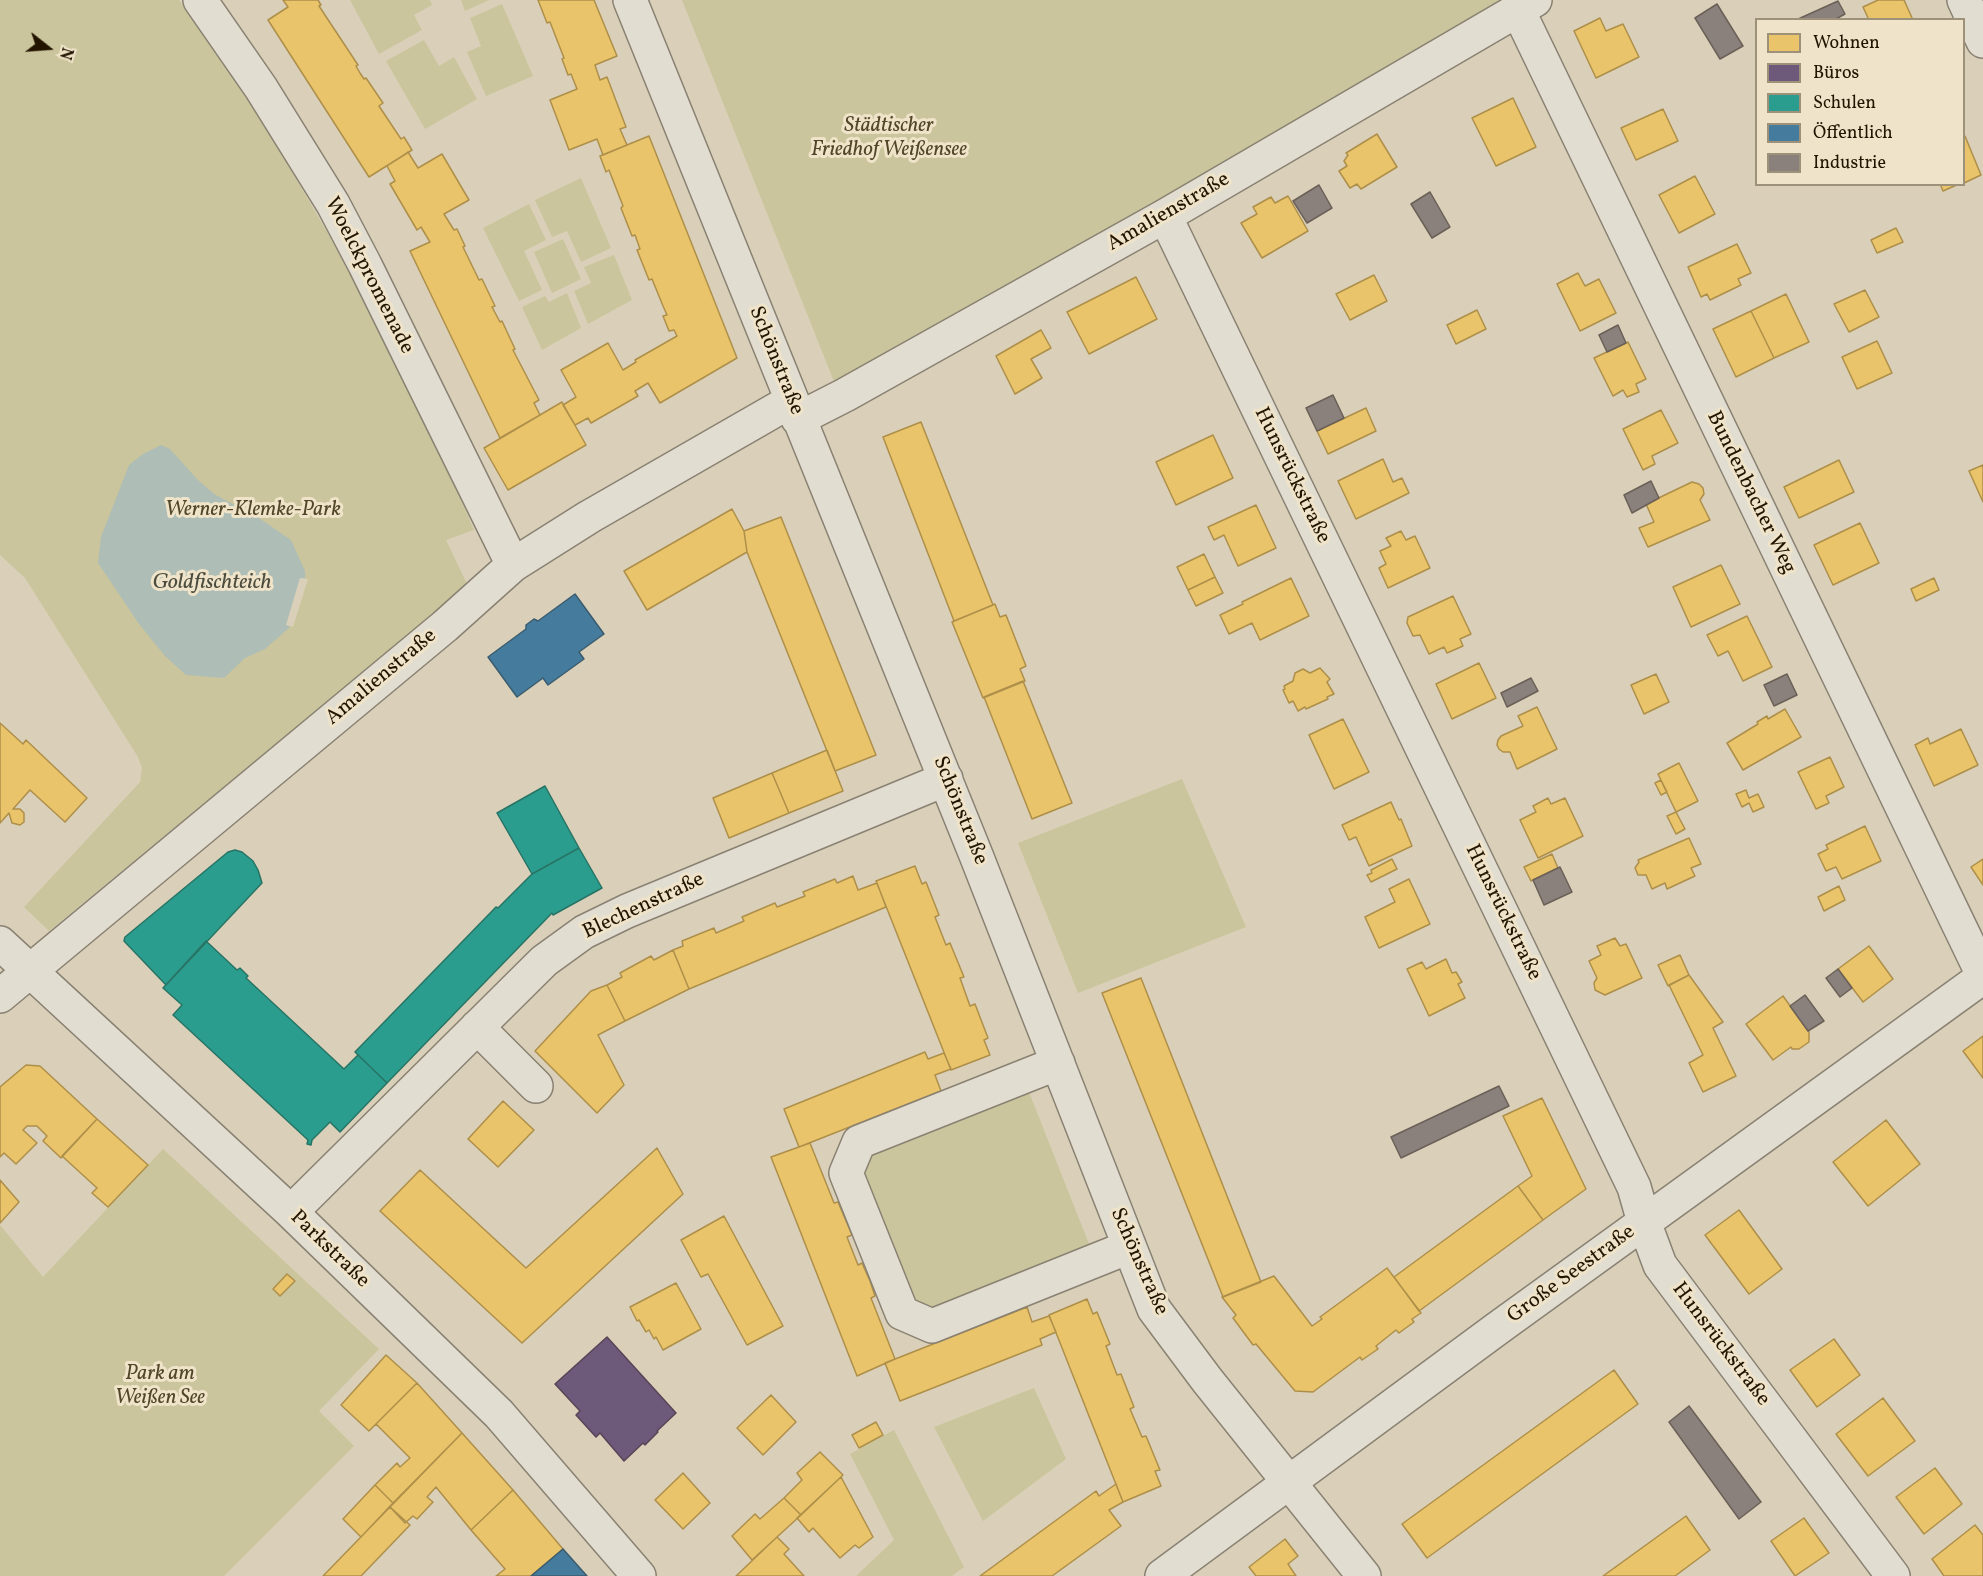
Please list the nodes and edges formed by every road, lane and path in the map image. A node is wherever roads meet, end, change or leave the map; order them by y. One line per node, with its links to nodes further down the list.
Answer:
1 (200, 0): 8 (street, Woelckpromenade)
2 (630, 0): 7 (street, Schönstraße)
3 (1964, 0): 5 (street)
4 (1527, 5): 6 (street, Amalienstraße); 12 (street, Bundenbacher Weg)
5 (1983, 41)
6 (1165, 216): 7 (street, Amalienstraße); 18 (street, Hunsrückstraße)
7 (795, 410): 8 (street, Amalienstraße); 9 (street, Schönstraße)
8 (513, 565): 11 (street, Amalienstraße)
9 (946, 779): 14 (street, Blechenstraße); 15 (street, Schönstraße)
10 (0, 943): 11 (street, Parkstraße)
11 (31, 972): 13 (street, Amalienstraße); 17 (street, Parkstraße)
12 (1983, 976): 18 (street, Große Seestraße)
13 (0, 996)
14 (477, 1027): 16 (street); 17 (street, Blechenstraße)
15 (1058, 1063): 19 (street, Schönstraße); 19 (street)
16 (536, 1086)
17 (291, 1212): 21 (street, Parkstraße)
18 (1644, 1222): 20 (street, Große Seestraße); 24 (street, Hunsrückstraße)
19 (1129, 1247): 20 (street, Schönstraße)
20 (1290, 1482): 22 (street, Große Seestraße); 23 (street, Schönstraße)
21 (639, 1576)
22 (1162, 1576)
23 (1364, 1576)
24 (1893, 1576)

